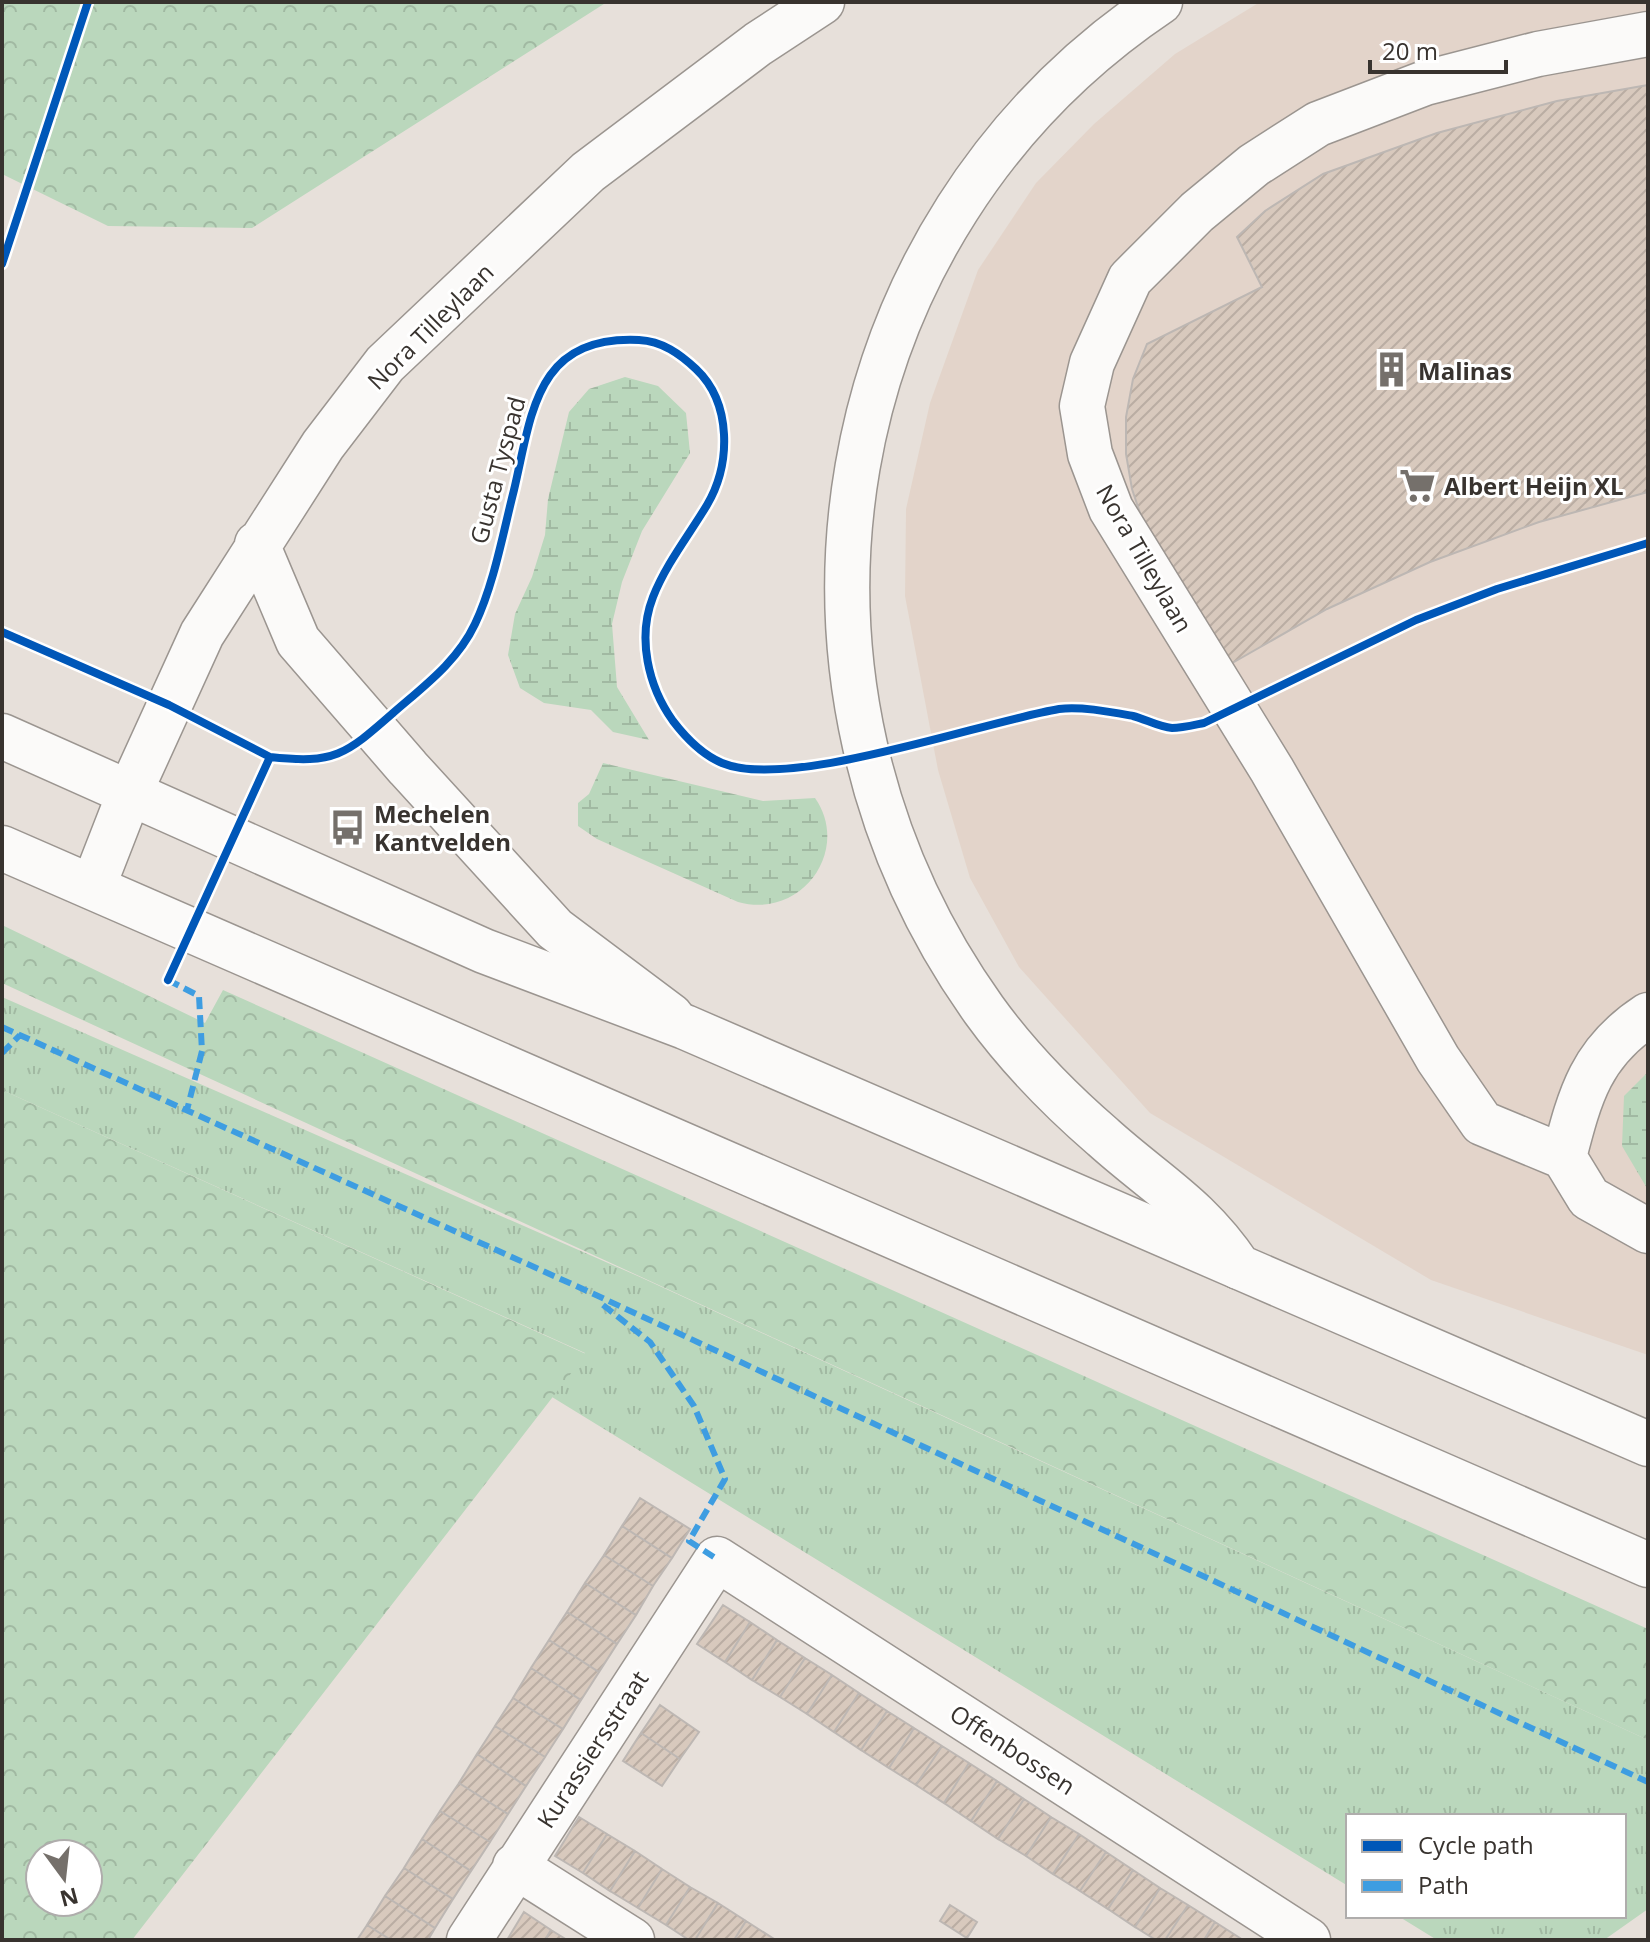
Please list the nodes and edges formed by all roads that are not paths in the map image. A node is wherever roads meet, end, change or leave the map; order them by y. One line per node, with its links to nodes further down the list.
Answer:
1 (822, 2): 4 (main road, Nora Tilleylaan)
2 (1160, 2): 13 (main road)
3 (1648, 34): 11 (main road, Nora Tilleylaan)
4 (257, 544): 6 (main road, Nora Tilleylaan); 10 (main road)
5 (2, 736): 6 (main road)
6 (130, 792): 8 (main road, Nora Tilleylaan); 10 (main road)
7 (2, 848): 8 (main road)
8 (93, 887): 16 (main road)
9 (1648, 1015): 11 (main road)
10 (685, 1027): 13 (main road)
11 (1564, 1157): 12 (main road)
12 (1648, 1231)
13 (1239, 1267): 14 (main road)
14 (1648, 1444)
15 (717, 1559): 17 (main road, Kurassiersstraat); 20 (main road, Offenbossen)
16 (1648, 1565)
17 (515, 1866): 18 (main road, Kurassiersstraat); 19 (main road)
18 (469, 1940)
19 (632, 1940)
20 (1308, 1940)

